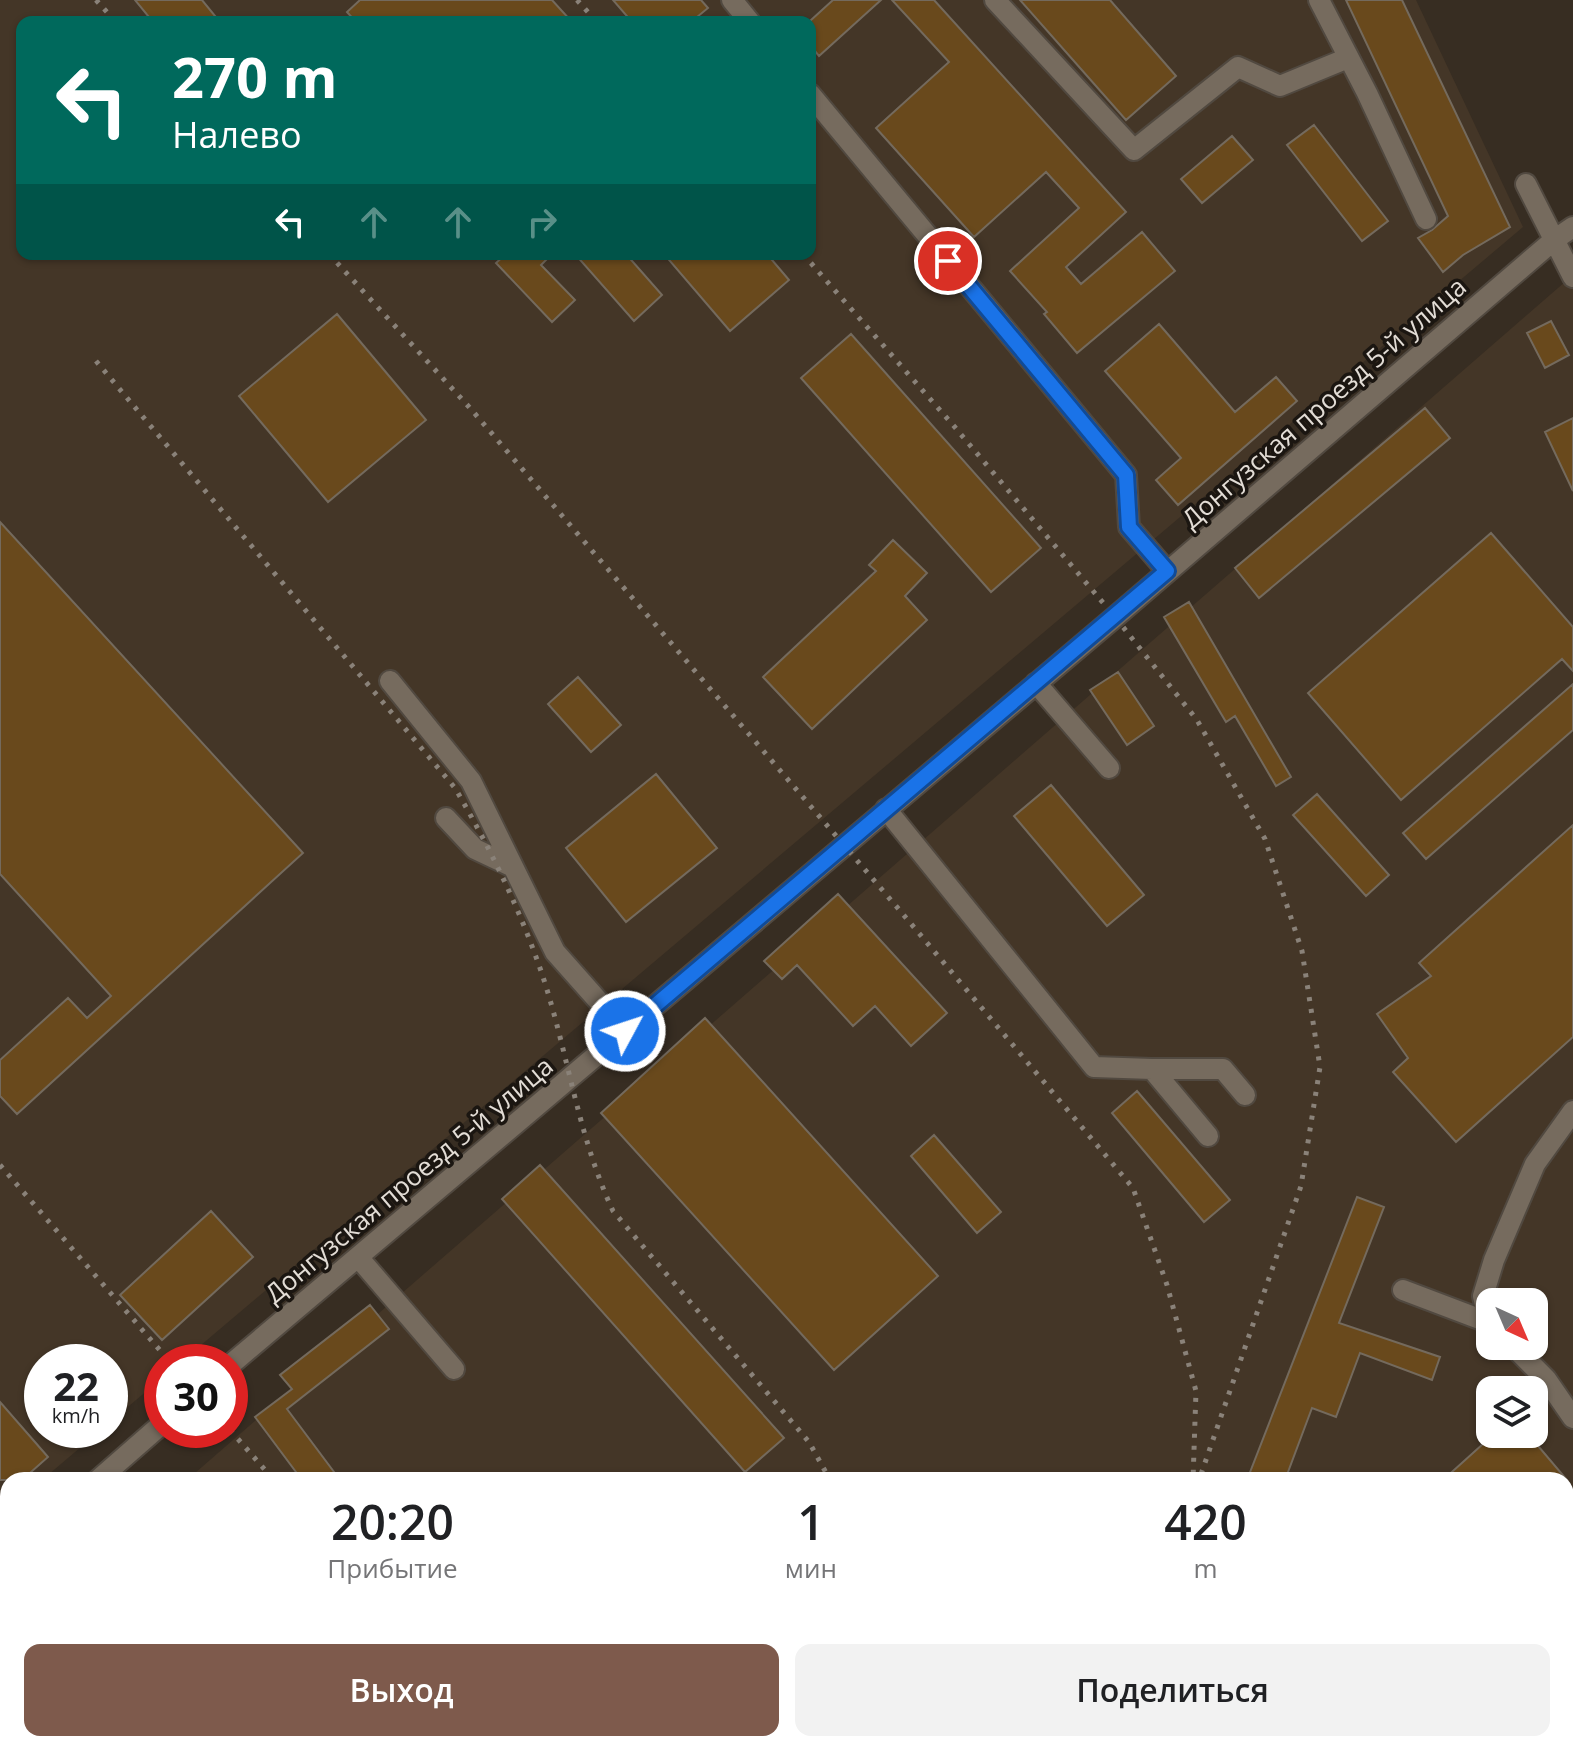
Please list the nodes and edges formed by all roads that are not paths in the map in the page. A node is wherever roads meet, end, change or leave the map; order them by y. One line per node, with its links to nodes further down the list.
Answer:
1 (732, 0): 4 (street)
2 (995, 0): 5 (street)
3 (1319, 0): 5 (street)
4 (745, 16)
5 (1348, 58): 8 (street)
6 (816, 101): 12 (street)
7 (1526, 184): 10 (street)
8 (1426, 219)
9 (1573, 227): 10 (street, Донгузская проезд 5-й улица)
10 (1554, 240): 11 (street); 12 (street, Донгузская проезд 5-й улица)
11 (1573, 277)
12 (1167, 571): 14 (street, Донгузская проезд 5-й улица)
13 (390, 681): 18 (street)
14 (1036, 683): 15 (street); 16 (street, Донгузская проезд 5-й улица)
15 (1109, 768)
16 (886, 809): 19 (street, Донгузская проезд 5-й улица); 20 (street)
17 (446, 818): 18 (street)
18 (513, 867): 19 (street)
19 (625, 1031): 24 (street, Донгузская проезд 5-й улица)
20 (1152, 1069): 21 (street); 23 (street)
21 (1245, 1095)
22 (1573, 1111): 25 (street)
23 (1208, 1136)
24 (358, 1257): 28 (street, Донгузская проезд 5-й улица); 30 (street)
25 (1485, 1288)
26 (1403, 1290): 27 (street)
27 (1476, 1318)
28 (248, 1350)
29 (1527, 1360): 31 (street)
30 (454, 1369)
31 (1573, 1418)
32 (144, 1440): 33 (street)
33 (107, 1472)

